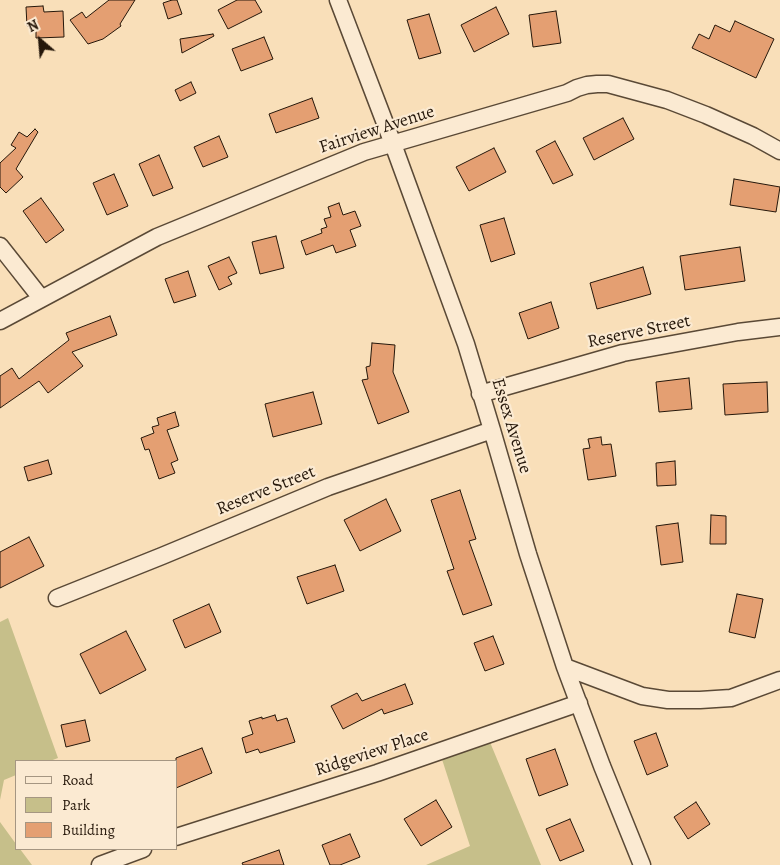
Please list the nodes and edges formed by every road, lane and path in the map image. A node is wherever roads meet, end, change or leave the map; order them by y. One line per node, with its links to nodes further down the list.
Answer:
1 (338, 0): 2 (street, Essex Avenue)
2 (393, 144): 3 (street, Fairview Avenue); 5 (street, Fairview Avenue); 8 (street, Essex Avenue)
3 (780, 151)
4 (0, 246): 5 (street)
5 (41, 298): 6 (street, Fairview Avenue)
6 (0, 321)
7 (780, 327): 8 (street, Reserve Street)
8 (480, 394): 9 (street, Essex Avenue)
9 (492, 430): 10 (street, Reserve Street); 11 (street, Essex Avenue)
10 (57, 598)
11 (565, 667): 12 (street); 13 (street, Essex Avenue)
12 (780, 680)
13 (579, 704): 14 (street, Ridgeview Place); 17 (street, Essex Avenue)
14 (178, 836)
15 (140, 850): 16 (street)
16 (100, 865)
17 (642, 865)

